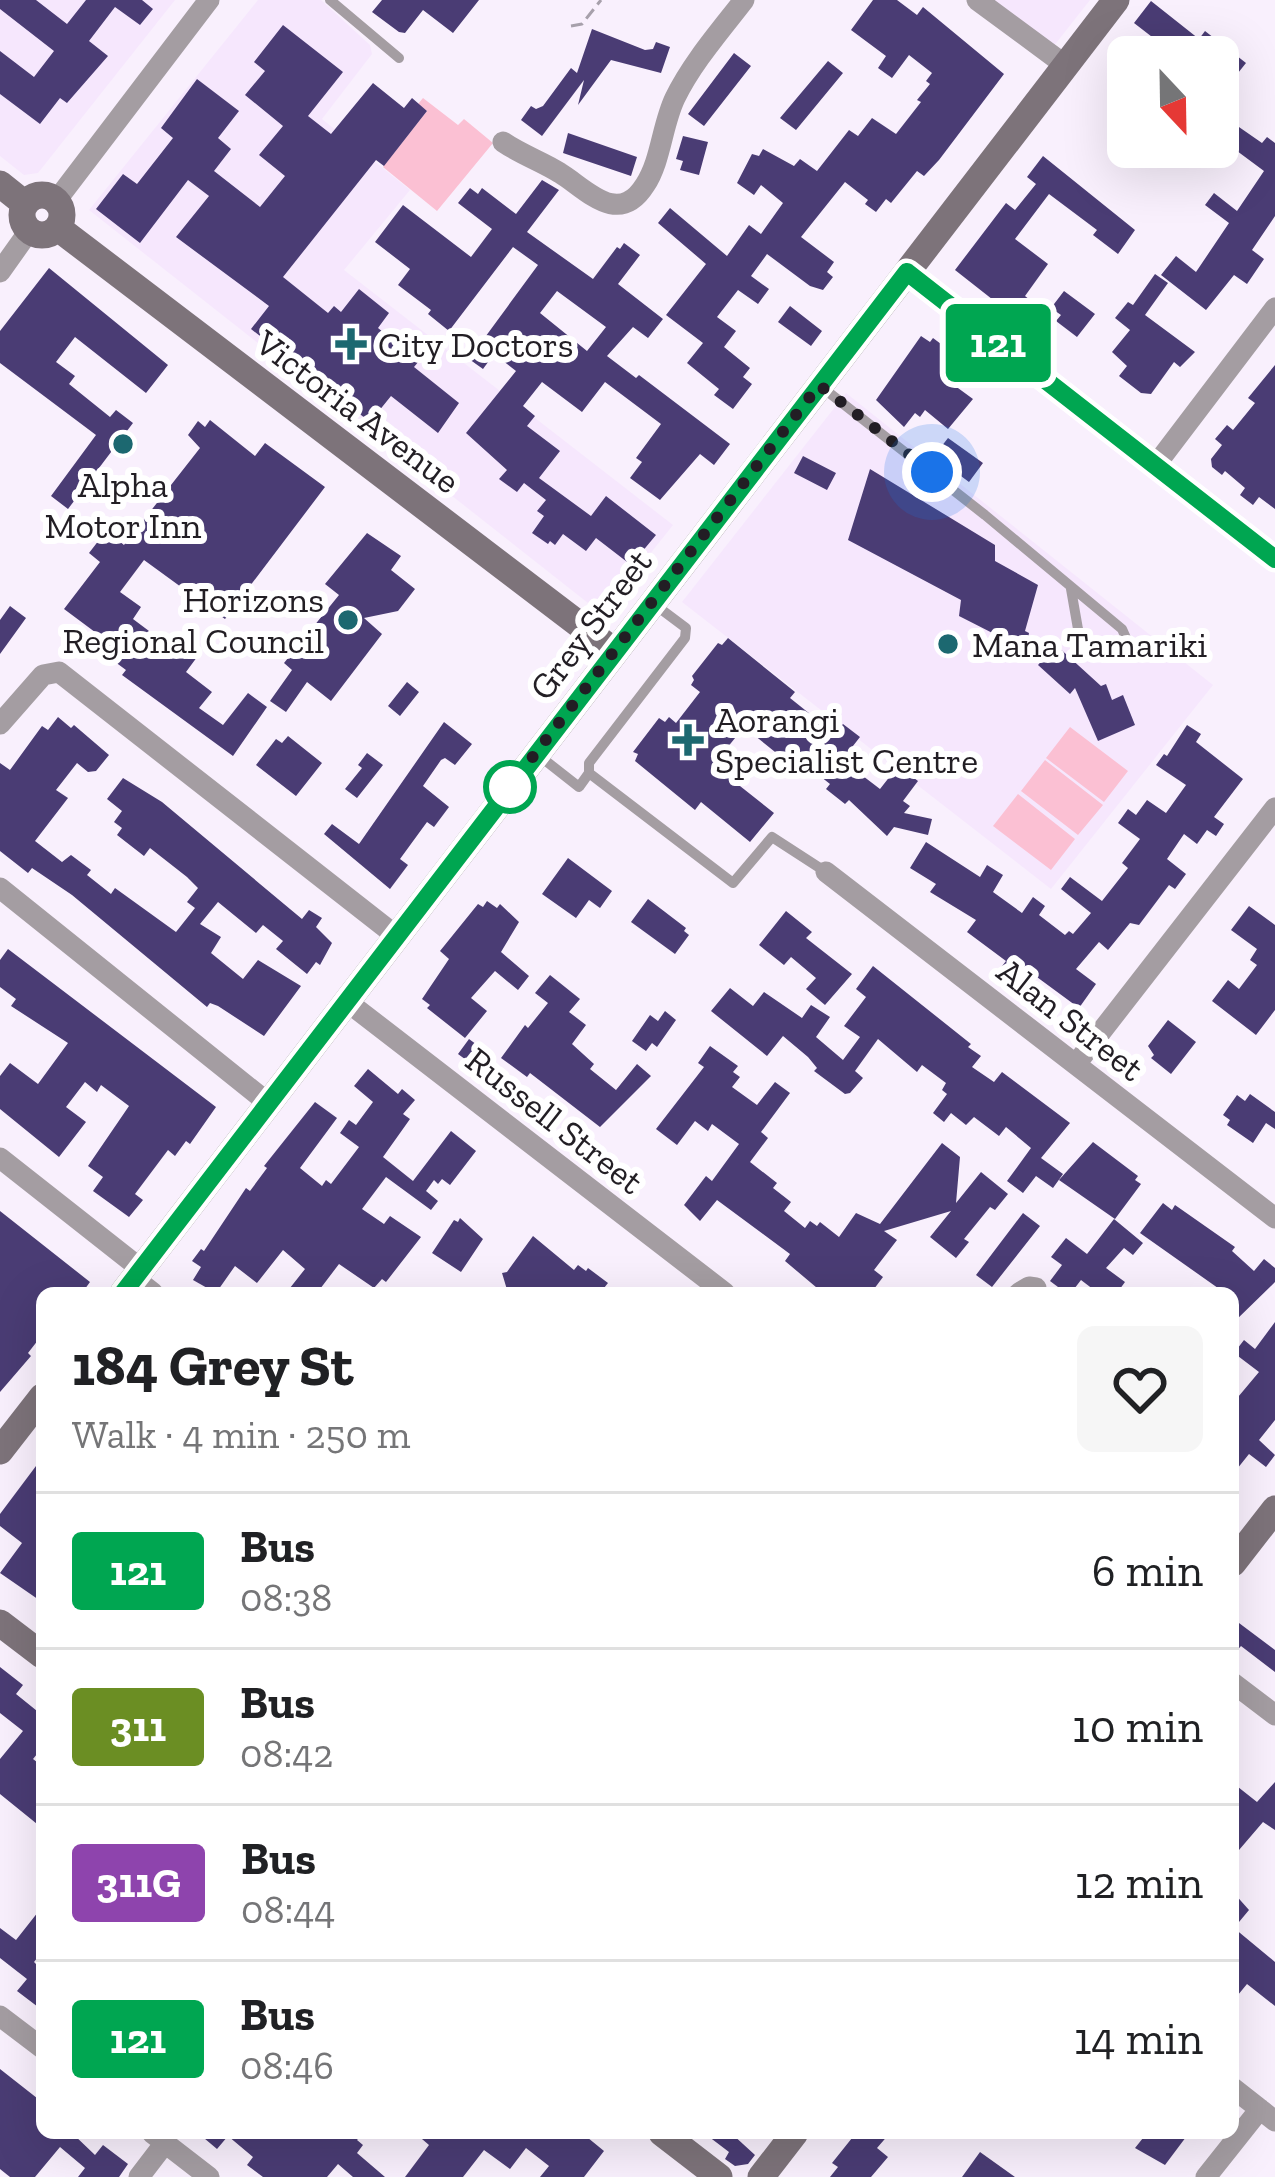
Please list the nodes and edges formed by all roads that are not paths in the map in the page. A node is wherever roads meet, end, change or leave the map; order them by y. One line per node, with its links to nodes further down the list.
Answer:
1 (209, 0): 10 (street)
2 (330, 0): 6 (lane)
3 (743, 0): 8 (street)
4 (977, 0): 7 (street)
5 (1116, 0): 7 (street, Grey Street)
6 (399, 58)
7 (1065, 65): 13 (street, Grey Street)
8 (503, 142)
9 (0, 184): 11 (street)
10 (57, 214): 11 (street); 20 (street, Victoria Avenue)
11 (27, 218): 12 (street)
12 (0, 272)
13 (907, 272): 15 (street, Grey Street); 16 (street)
14 (1275, 308): 16 (street)
15 (819, 385): 18 (lane); 19 (street, Grey Street)
16 (1155, 466): 17 (street)
17 (1275, 559)
18 (1071, 589): 18 (lane)
19 (651, 602): 20 (street, Grey Street); 23 (lane)
20 (614, 651): 22 (street, Grey Street)
21 (0, 724): 27 (street)
22 (536, 753): 23 (lane); 27 (street, Grey Street)
23 (589, 773): 25 (lane)
24 (1275, 808): 29 (street)
25 (826, 872): 29 (street, Alan Street)
26 (0, 888): 30 (street)
27 (395, 935): 28 (street, Grey Street)
28 (345, 1000): 30 (street, Grey Street); 34 (street, Russell Street)
29 (1076, 1064): 32 (street, Alan Street)
30 (268, 1103): 33 (street, Grey Street)
31 (0, 1158): 33 (street)
32 (1275, 1218)
33 (138, 1283)
34 (716, 1287)
35 (36, 1405): 36 (street)
36 (0, 1451)
37 (1275, 1509): 38 (street)
38 (1239, 1555)
39 (0, 1623): 40 (street)
40 (36, 1650)
41 (1239, 1688): 42 (street)
42 (1275, 1715)
43 (0, 2016): 44 (street)
44 (36, 2043)
45 (1239, 2093): 46 (street)
46 (1267, 2115): 55 (street)
47 (158, 2139): 51 (street)
48 (159, 2139): 52 (street)
49 (670, 2139): 53 (street)
50 (790, 2139): 54 (street)
51 (139, 2177)
52 (208, 2177)
53 (719, 2177)
54 (761, 2177)
55 (1206, 2177)

